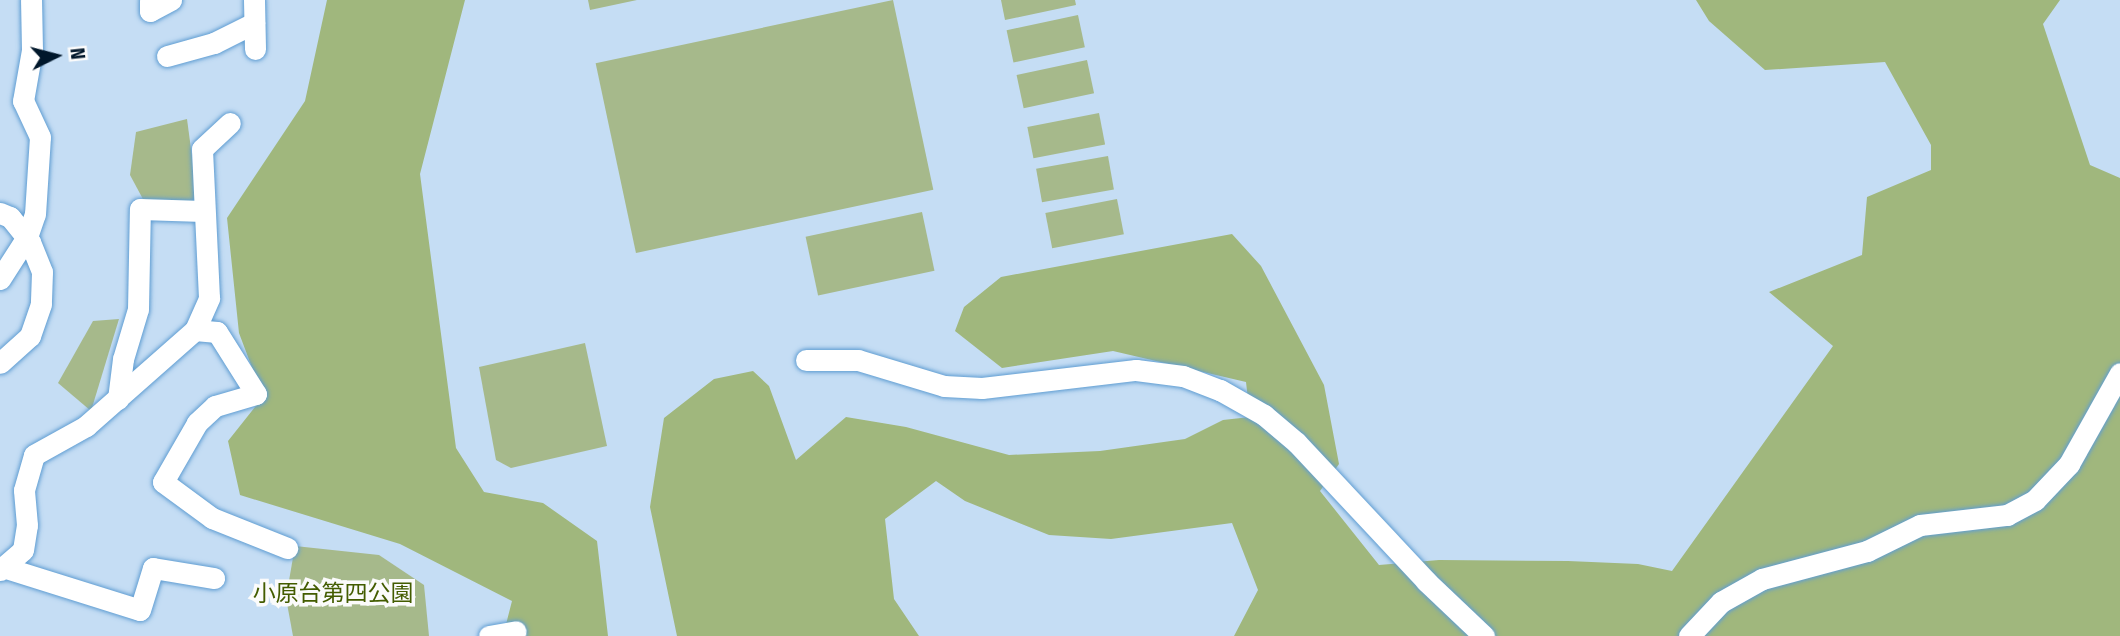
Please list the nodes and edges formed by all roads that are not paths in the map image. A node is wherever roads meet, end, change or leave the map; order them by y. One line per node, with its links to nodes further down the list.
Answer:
1 (31, 0): 11 (street)
2 (150, 0): 3 (street)
3 (171, 0)
4 (254, 0): 5 (street)
5 (254, 23): 6 (street); 7 (street)
6 (255, 49)
7 (167, 56)
8 (230, 123): 9 (street)
9 (203, 211): 13 (street); 17 (street)
10 (0, 213): 11 (street)
11 (27, 237): 12 (street); 15 (street)
12 (0, 279)
13 (195, 330): 17 (street); 18 (street)
14 (806, 360): 23 (street)
15 (0, 363)
16 (2120, 373): 24 (street)
17 (118, 399): 19 (street)
18 (287, 548)
19 (3, 569): 20 (street)
20 (214, 578)
21 (516, 631): 22 (street)
22 (489, 636)
23 (1485, 636)
24 (1689, 636)

